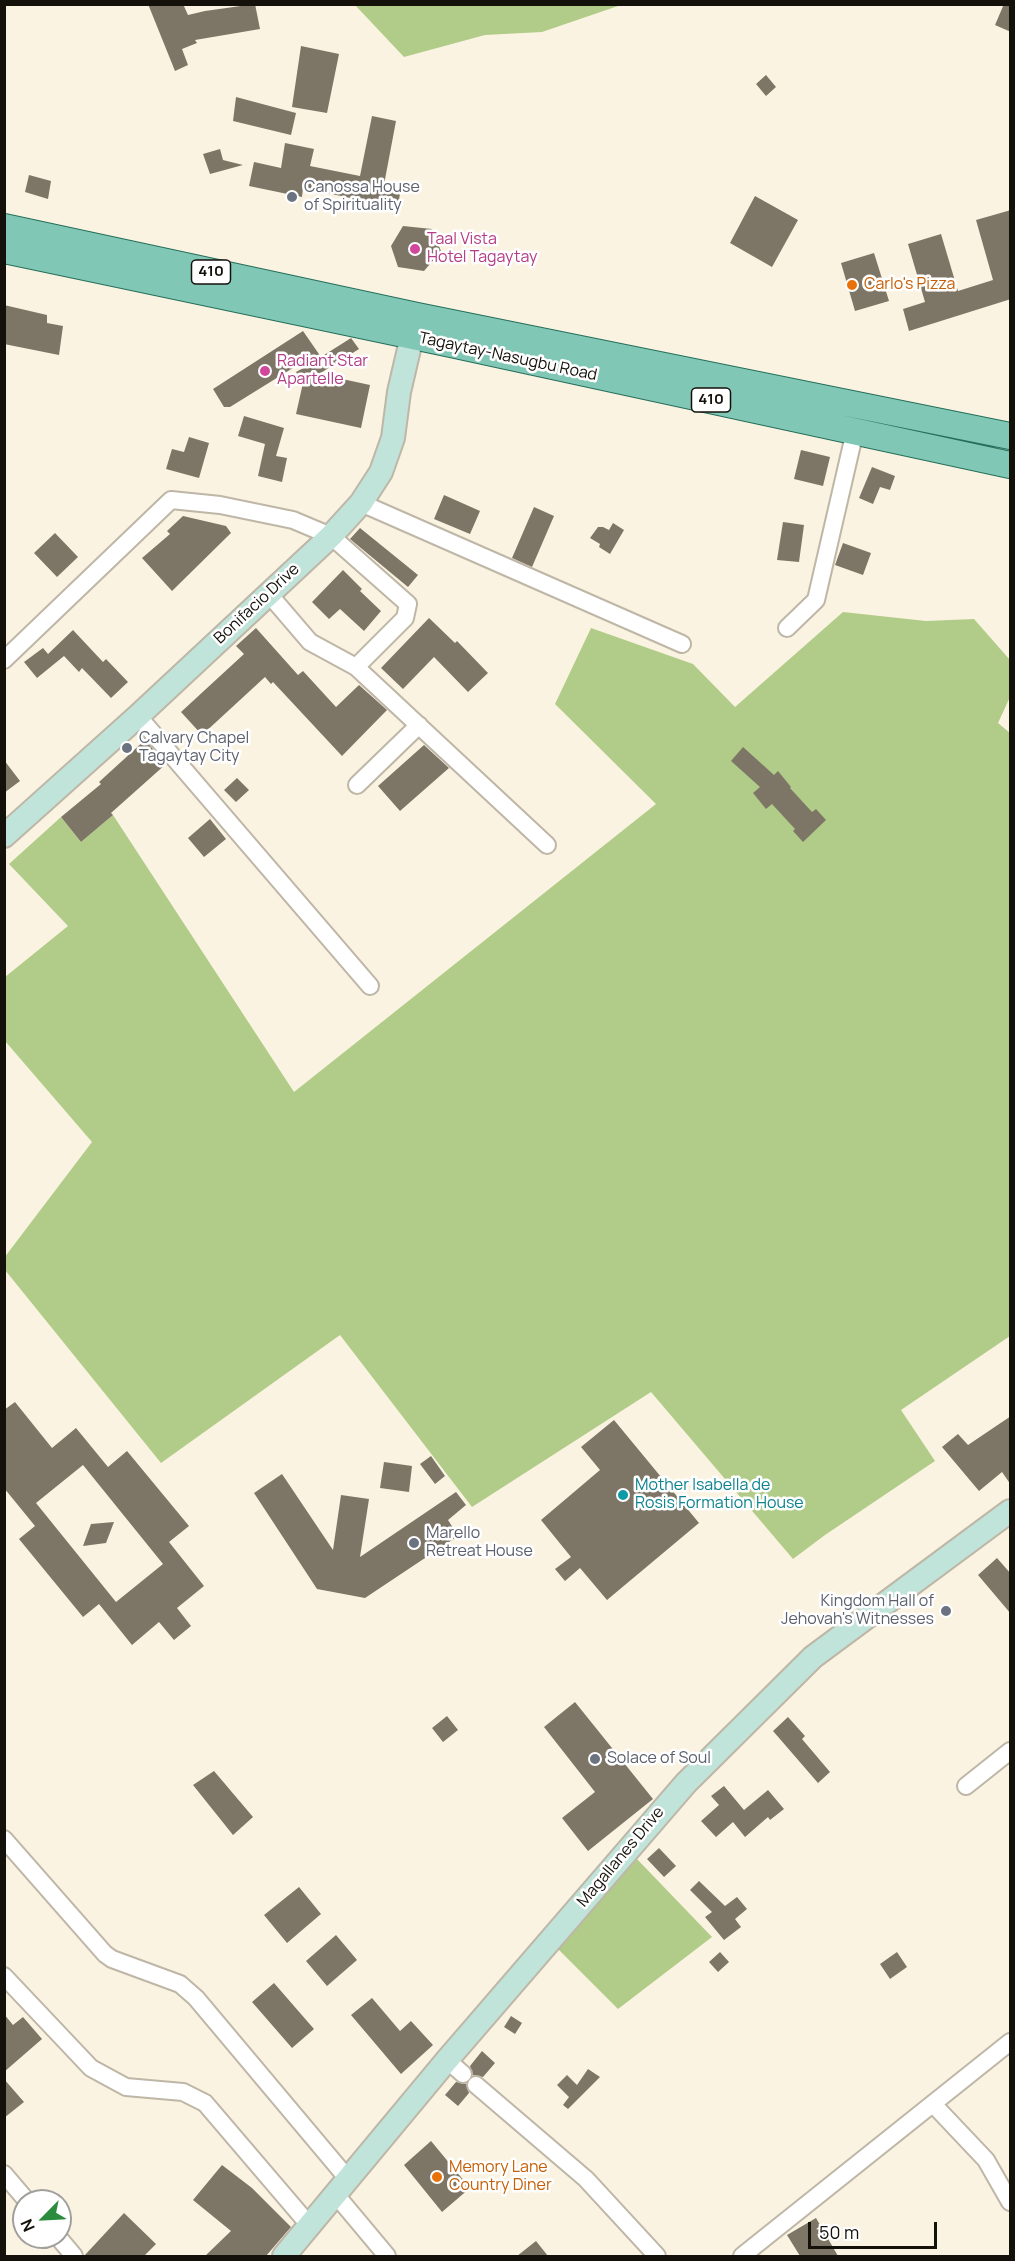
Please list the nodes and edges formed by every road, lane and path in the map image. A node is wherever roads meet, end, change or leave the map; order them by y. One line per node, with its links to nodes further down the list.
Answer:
1 (4, 227): 3 (main road, Tagaytay-Nasugbu Road / 410)
2 (4, 250): 3 (main road, Tagaytay-Nasugbu Road / 410)
3 (414, 326): 4 (main road, Tagaytay-Nasugbu Road / 410); 5 (main road, Tagaytay-Nasugbu Road / 410); 7 (street, Bonifacio Drive)
4 (855, 431): 6 (main road, Tagaytay-Nasugbu Road / 410); 10 (street)
5 (1011, 436)
6 (1011, 465)
7 (361, 503): 8 (street, Bonifacio Drive); 11 (street)
8 (331, 536): 9 (street, Bonifacio Drive); 12 (street); 13 (street)
9 (268, 593): 13 (street); 14 (street, Bonifacio Drive)
10 (787, 628)
11 (682, 644)
12 (4, 660)
13 (356, 667): 15 (street)
14 (138, 717): 17 (street, Bonifacio Drive); 19 (street)
15 (419, 725): 16 (street); 18 (street)
16 (357, 785)
17 (4, 836)
18 (547, 845)
19 (370, 986)
20 (1011, 1511): 29 (street, Magallanes Drive)
21 (1011, 1751): 22 (street)
22 (966, 1786)
23 (4, 1839): 29 (street)
24 (4, 1976): 32 (street)
25 (1011, 2042): 27 (street)
26 (476, 2085): 35 (street)
27 (933, 2104): 31 (street); 36 (street)
28 (4, 2174): 30 (street)
29 (342, 2187): 32 (street, Magallanes Drive); 34 (street)
30 (17, 2189)
31 (1011, 2202)
32 (310, 2226): 33 (street, Magallanes Drive)
33 (284, 2256)
34 (387, 2256)
35 (657, 2256)
36 (742, 2256)

